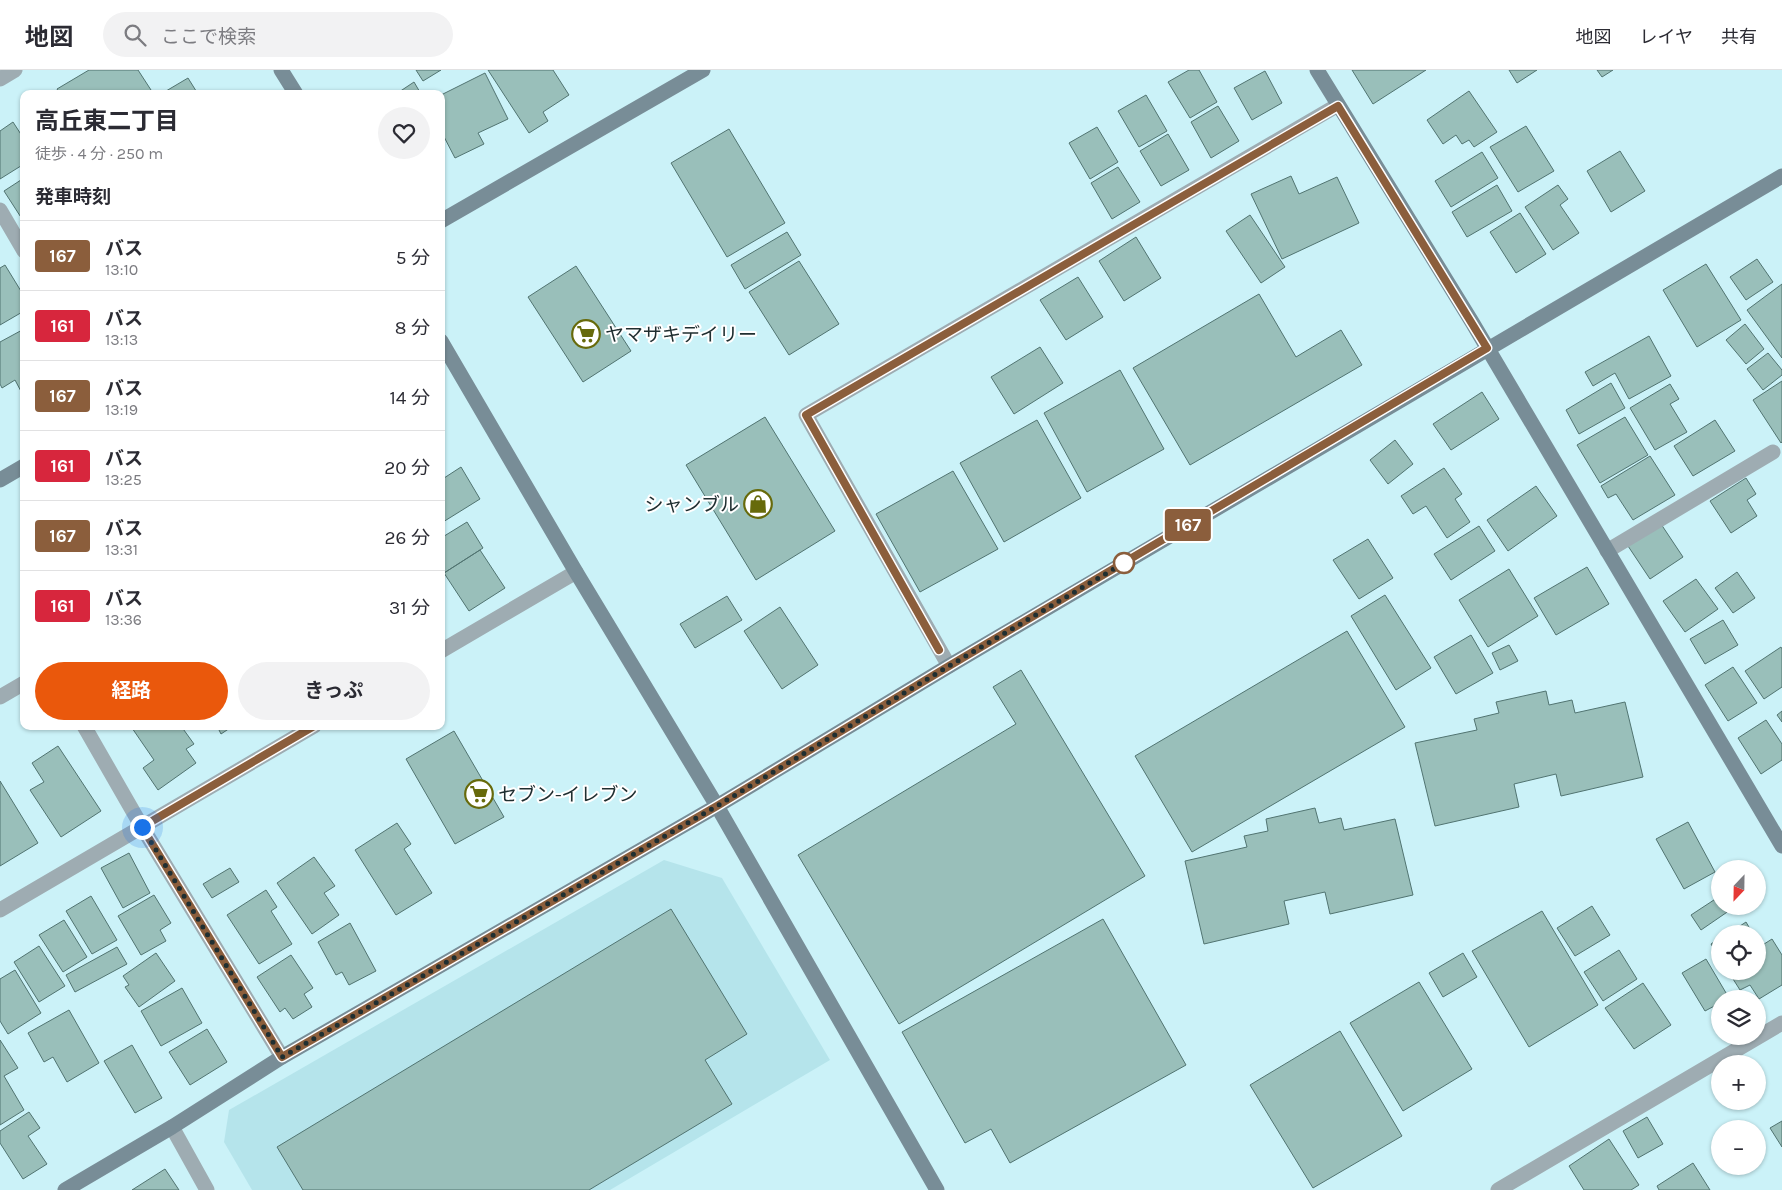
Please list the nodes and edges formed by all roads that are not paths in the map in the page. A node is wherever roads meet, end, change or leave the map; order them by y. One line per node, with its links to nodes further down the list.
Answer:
1 (15, 70): 5 (street)
2 (281, 70): 6 (street)
3 (703, 70): 10 (street)
4 (1317, 70): 7 (street)
5 (0, 79)
6 (294, 90)
7 (1338, 106): 13 (street); 20 (street)
8 (1782, 176): 13 (street)
9 (0, 210): 11 (street)
10 (445, 219)
11 (20, 244)
12 (445, 348): 18 (street)
13 (1487, 348): 17 (street); 20 (street)
14 (1773, 452): 17 (street)
15 (20, 468): 16 (street)
16 (0, 480)
17 (1606, 551): 27 (street)
18 (576, 572): 19 (street); 25 (street)
19 (445, 649)
20 (949, 666): 25 (street)
21 (20, 685): 22 (street)
22 (0, 697)
23 (86, 730): 26 (street)
24 (307, 730): 26 (street)
25 (717, 806): 30 (street); 34 (street)
26 (142, 827): 28 (street); 30 (street)
27 (1782, 845)
28 (0, 910)
29 (1782, 1023): 35 (street)
30 (282, 1057): 31 (street)
31 (172, 1127): 32 (street); 33 (street)
32 (64, 1190)
33 (207, 1190)
34 (937, 1190)
35 (1498, 1190)

